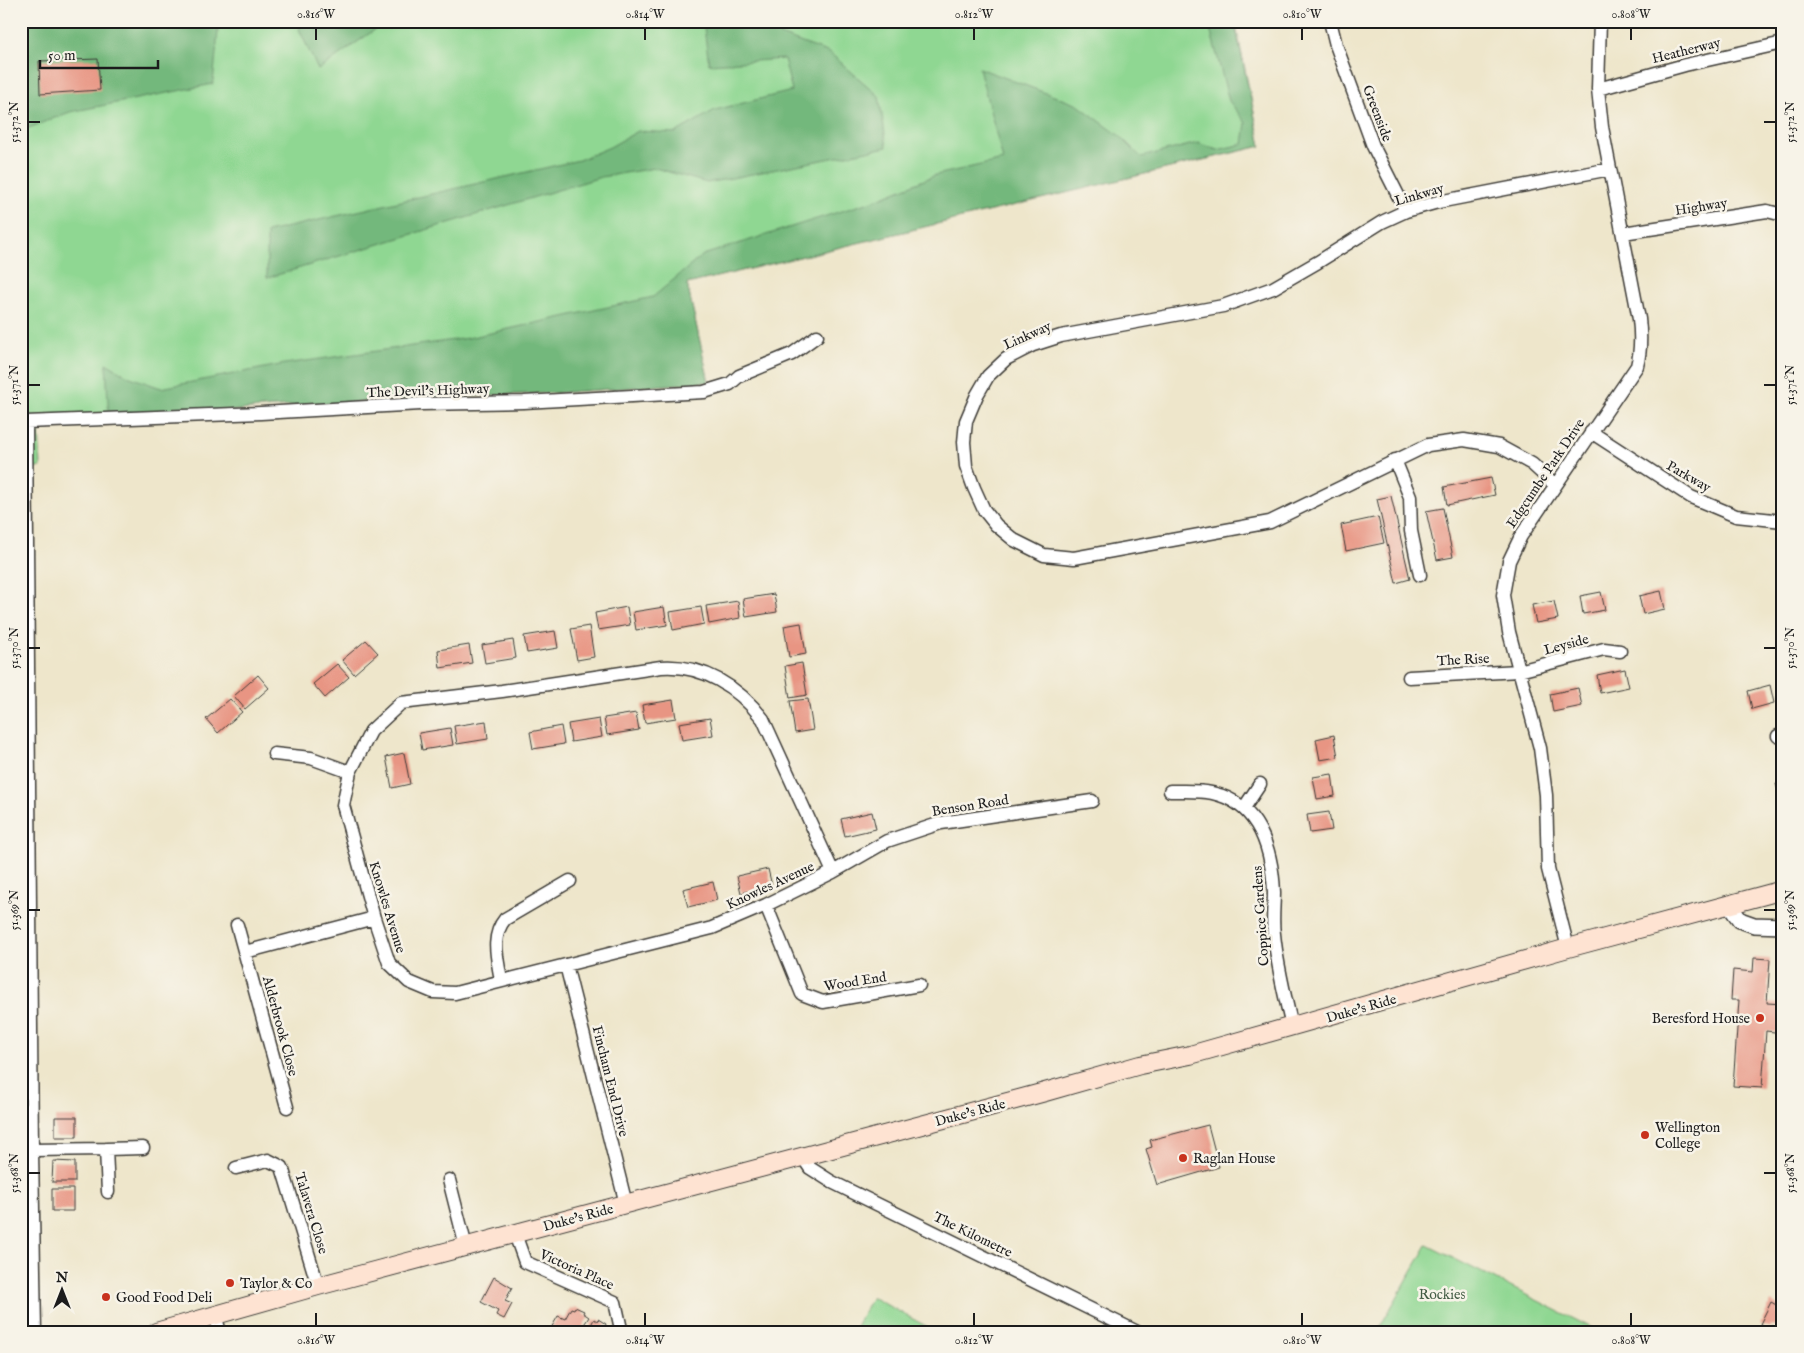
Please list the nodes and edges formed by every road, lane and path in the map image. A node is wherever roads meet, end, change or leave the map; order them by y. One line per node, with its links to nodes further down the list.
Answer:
1 (1330, 21): 6 (street, Greenside)
2 (1600, 21): 4 (street, Edgcumbe Park Drive)
3 (1783, 43): 4 (street, Heatherway)
4 (1598, 89): 5 (street, Edgcumbe Park Drive)
5 (1610, 169): 6 (street, Linkway); 8 (street, Edgcumbe Park Drive)
6 (1406, 211): 11 (street, Linkway)
7 (1783, 215): 8 (street, Highway)
8 (1623, 233): 10 (street, Edgcumbe Park Drive)
9 (817, 336): 23 (street, The Devil's Highway)
10 (1591, 432): 12 (street, Edgcumbe Park Drive); 13 (street, Parkway)
11 (1395, 460): 12 (street, Linkway); 14 (street)
12 (1555, 485): 16 (street, Edgcumbe Park Drive)
13 (1783, 521)
14 (1420, 575)
15 (1620, 650): 16 (street, Leyside)
16 (1519, 671): 17 (street, The Rise); 33 (street, Edgcumbe Park Drive)
17 (1408, 677)
18 (274, 754): 19 (street)
19 (350, 772): 25 (street, Knowles Avenue); 30 (street, Knowles Avenue)
20 (1260, 784): 24 (street)
21 (1170, 791): 24 (street, Coppice Gardens)
22 (1092, 801): 25 (street, Benson Road)
23 (25, 807): 42 (street)
24 (1244, 808): 38 (street, Coppice Gardens)
25 (833, 872): 28 (street, Knowles Avenue)
26 (570, 881): 36 (street)
27 (1783, 890): 29 (main road, Duke's Ride)
28 (766, 905): 35 (street, Knowles Avenue); 37 (street, Wood End)
29 (1729, 905): 32 (street); 33 (main road, Duke's Ride)
30 (374, 918): 34 (street); 36 (street, Knowles Avenue)
31 (237, 925): 34 (street, Alderbrook Close)
32 (1783, 926)
33 (1568, 948): 38 (main road, Duke's Ride)
34 (245, 952): 39 (street, Alderbrook Close)
35 (566, 965): 36 (street, Knowles Avenue); 47 (street, Fincham End Drive)
36 (501, 981)
37 (920, 985)
38 (1292, 1027): 43 (main road, Duke's Ride)
39 (287, 1107)
40 (143, 1148): 41 (street)
41 (106, 1149): 42 (street); 46 (street)
42 (32, 1150): 52 (street)
43 (802, 1156): 47 (main road, Duke's Ride); 55 (street, The Kilometre)
44 (236, 1168): 50 (street, Talavera Close)
45 (449, 1180): 49 (street)
46 (108, 1192)
47 (626, 1204): 48 (main road, Duke's Ride)
48 (515, 1234): 49 (main road, Duke's Ride); 54 (street, Victoria Place)
49 (466, 1247): 50 (main road, Duke's Ride)
50 (318, 1286): 51 (main road, Duke's Ride)
51 (218, 1324): 53 (main road, Duke's Ride)
52 (35, 1332)
53 (156, 1332)
54 (620, 1332)
55 (1137, 1332)

